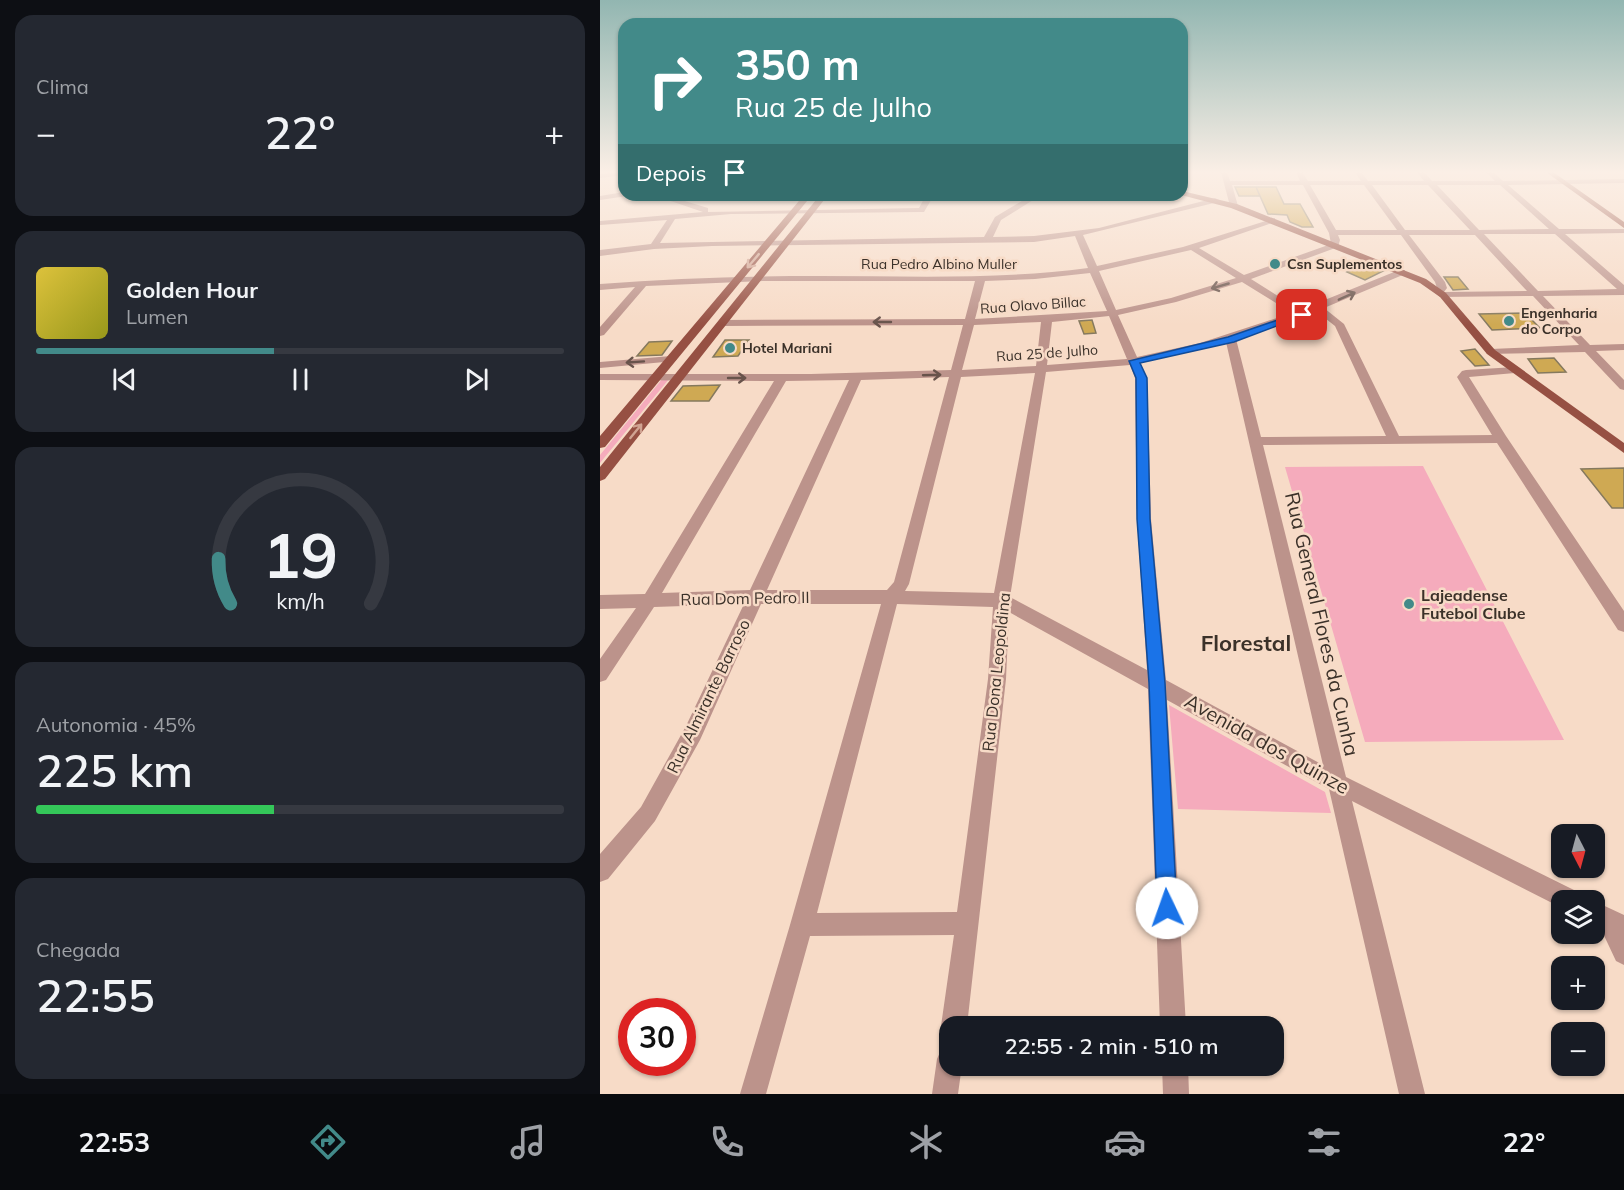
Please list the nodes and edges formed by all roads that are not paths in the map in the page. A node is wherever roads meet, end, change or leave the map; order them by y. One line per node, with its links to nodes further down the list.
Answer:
1 (669, 223): 22 (street)
2 (785, 223): 20 (main road)
3 (802, 223): 19 (main road)
4 (996, 223): 18 (street)
5 (1130, 223): 17 (street)
6 (1262, 223): 23 (street, Rua Pedro Albino Muller)
7 (1280, 223): 21 (main road)
8 (1327, 223): 16 (street)
9 (1395, 223): 15 (street)
10 (1469, 223): 13 (street)
11 (1548, 223): 12 (street)
12 (1556, 230): 13 (street); 14 (street); 35 (street)
13 (1476, 231): 15 (street); 36 (street)
14 (1624, 231)
15 (1401, 232): 16 (street); 28 (street)
16 (1333, 233): 21 (street)
17 (1078, 234): 18 (street); 25 (street)
18 (987, 240): 19 (street)
19 (786, 242): 20 (street); 30 (main road)
20 (768, 243): 22 (street); 29 (main road, one-way to 29)
21 (1335, 245): 26 (main road); 31 (street, Rua Olavo Billac)
22 (654, 246): 24 (street)
23 (1191, 246): 25 (street, Rua Pedro Albino Muller); 31 (street)
24 (600, 253)
25 (1093, 270): 27 (street, Rua Pedro Albino Muller); 39 (street)
26 (1402, 272): 32 (main road); 38 (street, Rua 25 de Julho, one-way to 26)
27 (981, 277): 30 (street, Rua Pedro Albino Muller); 42 (street)
28 (1436, 277): 32 (street); 37 (street)
29 (738, 278): 30 (street, Rua Pedro Albino Muller); 33 (street, Rua Pedro Albino Muller); 45 (main road)
30 (758, 278): 43 (main road)
31 (1243, 279): 39 (street, Rua Olavo Billac, one-way to 39); 40 (street)
32 (1421, 280): 37 (main road)
33 (644, 282): 34 (street, Rua Pedro Albino Muller); 44 (street)
34 (600, 286)
35 (1624, 291): 36 (street)
36 (1534, 293): 37 (street); 47 (street)
37 (1441, 294): 49 (main road)
38 (1318, 308): 40 (street, Rua 25 de Julho); 64 (street)
39 (1114, 313): 41 (street, Rua Olavo Billac); 51 (street)
40 (1302, 315): 46 (street, Rua 25 de Julho)
41 (1047, 319): 42 (street, Rua Olavo Billac); 53 (street, Rua Dona Leopoldina)
42 (970, 322): 43 (street, Rua Olavo Billac, one-way to 43); 55 (street)
43 (722, 323): 45 (main road); 58 (main road)
44 (600, 333)
45 (692, 334): 50 (main road)
46 (1231, 340): 51 (street, Rua 25 de Julho); 63 (street, Rua General Flores da Cunha)
47 (1587, 347): 48 (street); 49 (street); 61 (street)
48 (1624, 347)
49 (1491, 352): 54 (main road)
50 (671, 359): 52 (street, one-way to 52); 56 (main road)
51 (1134, 361): 53 (street, Rua 25 de Julho); 75 (street)
52 (600, 365)
53 (1041, 369): 55 (street, Rua 25 de Julho); 71 (street, Rua Dona Leopoldina)
54 (1515, 370): 62 (street); 66 (main road)
55 (955, 374): 60 (street, Rua 25 de Julho, one-way to 55); 69 (street)
56 (657, 376): 57 (street, Rua 25 de Julho); 58 (street, Rua 25 de Julho); 65 (main road)
57 (600, 377)
58 (678, 378): 59 (street, Rua 25 de Julho, one-way to 59); 67 (main road, one-way to 58)
59 (782, 378): 60 (street, Rua 25 de Julho); 70 (street)
60 (856, 378): 68 (street, Rua Almirante Barroso)
61 (1624, 387)
62 (1501, 439): 64 (street); 73 (street)
63 (1255, 441): 64 (street); 76 (street, Rua General Flores da Cunha)
64 (1395, 441)
65 (600, 444)
66 (1624, 446)
67 (600, 476)
68 (754, 597): 69 (street, Rua Dom Pedro II); 70 (street, Rua Dom Pedro II); 77 (street, Rua Almirante Barroso)
69 (891, 597): 71 (street, Avenida dos Quinze); 81 (street)
70 (650, 600): 72 (street, Rua Dom Pedro II); 74 (street)
71 (1001, 600): 75 (street, Avenida dos Quinze); 80 (street, Rua Dona Leopoldina)
72 (600, 602)
73 (1624, 625)
74 (600, 674)
75 (1157, 683): 76 (street, Avenida dos Quinze); 84 (street)
76 (1337, 783): 78 (street, Avenida dos Quinze); 90 (street, Rua General Flores da Cunha)
77 (600, 871)
78 (1551, 890)
79 (1609, 920): 82 (street)
80 (968, 923): 81 (street); 83 (street, Rua Dona Leopoldina)
81 (802, 925): 87 (street)
82 (1624, 953)
83 (955, 1016)
84 (1173, 1016)
85 (948, 1076): 88 (street)
86 (1175, 1076): 89 (street)
87 (753, 1094)
88 (945, 1094)
89 (1176, 1094)
90 (1412, 1094)

